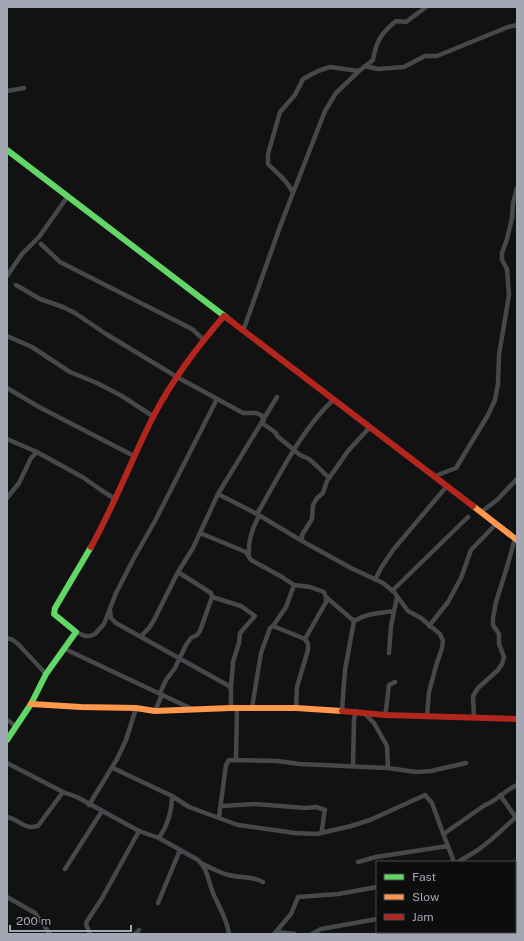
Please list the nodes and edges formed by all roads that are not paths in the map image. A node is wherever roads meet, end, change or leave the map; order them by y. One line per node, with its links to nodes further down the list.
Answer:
1 (426, 7): 3 (street)
2 (517, 25): 3 (street)
3 (365, 66): 4 (street)
4 (359, 71): 9 (street); 9 (street)
5 (24, 88): 6 (street)
6 (7, 91)
7 (7, 150): 10 (street)
8 (517, 188): 30 (street)
9 (293, 193): 15 (street)
10 (68, 196): 12 (street); 14 (street)
11 (41, 244): 17 (street)
12 (7, 276)
13 (16, 285): 18 (street)
14 (224, 316): 15 (street); 17 (street)
15 (244, 331): 22 (street)
16 (7, 336): 23 (street)
17 (204, 340): 18 (street)
18 (177, 377): 21 (street); 23 (street)
19 (7, 388): 29 (street)
20 (277, 397): 24 (street)
21 (217, 399): 24 (street); 53 (street)
22 (334, 400): 25 (street); 27 (street)
23 (154, 417): 29 (street)
24 (263, 421): 27 (street); 34 (street)
25 (370, 427): 30 (street); 31 (street)
26 (7, 439): 28 (street)
27 (295, 450): 31 (street); 38 (street)
28 (37, 452): 35 (street); 36 (street)
29 (134, 456): 36 (street)
30 (435, 476): 33 (street)
31 (329, 478): 43 (street)
32 (517, 479): 37 (street)
33 (447, 486): 37 (street); 46 (street)
34 (218, 494): 38 (street); 41 (street)
35 (7, 498)
36 (115, 498): 59 (street)
37 (481, 512): 40 (street)
38 (258, 515): 43 (street); 44 (street)
39 (468, 517): 48 (street)
40 (496, 524): 42 (street); 58 (street)
41 (200, 533): 44 (street); 45 (street)
42 (516, 539): 81 (street)
43 (302, 541): 46 (street)
44 (249, 556): 47 (street)
45 (178, 572): 49 (street); 60 (street)
46 (376, 580): 48 (street)
47 (294, 585): 50 (street); 57 (street)
48 (392, 591): 51 (street)
49 (212, 597): 65 (street); 68 (street)
50 (326, 597): 54 (street); 62 (street)
51 (397, 597): 52 (street); 58 (street)
52 (394, 610): 54 (street); 64 (street)
53 (110, 611): 55 (street); 56 (street)
54 (354, 621): 76 (street)
55 (116, 623): 56 (street); 60 (street)
56 (104, 624): 59 (street)
57 (273, 626): 62 (street); 73 (street)
58 (429, 626): 80 (street)
59 (76, 632): 63 (street)
60 (141, 636): 65 (street)
61 (7, 638): 66 (street)
62 (305, 639): 74 (street)
63 (65, 649): 66 (street); 69 (street)
64 (389, 653)
65 (179, 659): 68 (street); 69 (street)
66 (46, 674): 70 (street)
67 (395, 682): 79 (street)
68 (231, 689): 72 (street)
69 (160, 693): 75 (street); 77 (street)
70 (31, 704): 71 (street); 84 (street)
71 (136, 708): 77 (street); 90 (street)
72 (234, 708): 73 (street); 75 (street); 86 (street)
73 (252, 708): 74 (street)
74 (296, 708): 76 (street)
75 (194, 710): 77 (street)
76 (342, 710): 78 (street)
77 (155, 711)
78 (360, 711): 79 (street); 89 (street); 91 (street)
79 (385, 715): 80 (street)
80 (427, 716): 81 (street)
81 (474, 717): 82 (street)
82 (517, 719)
83 (7, 720): 84 (street)
84 (16, 726): 85 (street)
85 (7, 740)
86 (236, 759): 89 (street); 97 (street)
87 (7, 763): 93 (street)
88 (466, 763): 91 (street)
89 (353, 766): 91 (street)
90 (113, 768): 95 (street); 96 (street)
91 (388, 768)
92 (517, 785): 94 (street)
93 (63, 792): 96 (street); 99 (street)
94 (500, 795): 101 (street); 104 (street)
95 (172, 796): 100 (street); 105 (street)
96 (89, 805): 98 (street)
97 (221, 806): 100 (street); 103 (street)
98 (102, 811): 102 (street); 112 (street)
99 (7, 817)
100 (219, 817): 103 (street)
101 (516, 818): 109 (street)
102 (139, 831): 105 (street); 120 (street)
103 (321, 833): 104 (street)
104 (444, 836): 106 (street)
105 (159, 838): 107 (street)
106 (448, 846): 108 (street); 110 (street)
107 (180, 850): 111 (street); 116 (street)
108 (454, 861)
109 (460, 861)
110 (358, 862)
111 (203, 864): 113 (street); 121 (street)
112 (64, 869)
113 (263, 882)
114 (376, 887): 118 (street)
115 (7, 897): 119 (street)
116 (158, 903)
117 (376, 919): 123 (street)
118 (275, 933): 122 (street)
119 (50, 934)
120 (90, 934)
121 (229, 934)
122 (295, 934)
123 (312, 934)

